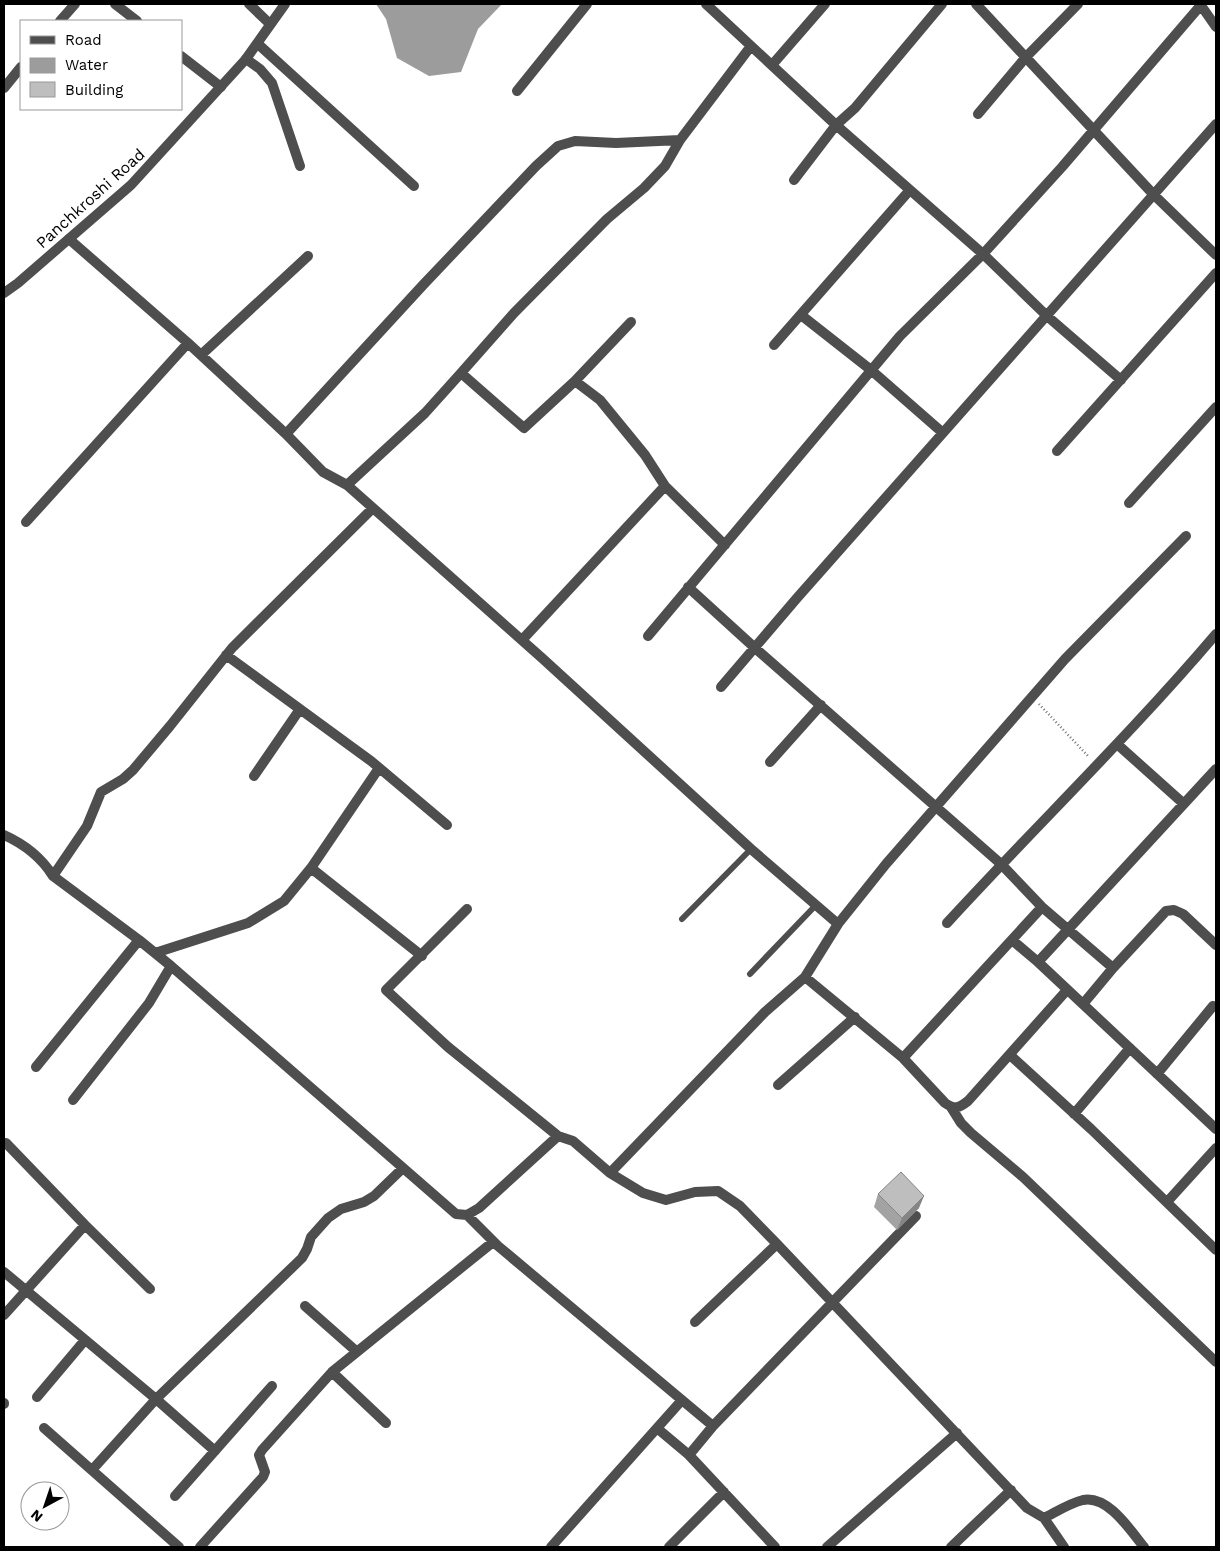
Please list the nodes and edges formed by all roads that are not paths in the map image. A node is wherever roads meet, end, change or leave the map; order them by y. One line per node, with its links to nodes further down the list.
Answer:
1 (75, 4): 12 (street)
2 (114, 4): 13 (street)
3 (249, 4): 14 (street)
4 (285, 4): 14 (street, Panchkroshi Road)
5 (587, 4): 25 (street)
6 (706, 4): 17 (street)
7 (825, 4): 21 (street)
8 (942, 4): 28 (street)
9 (976, 4): 19 (street)
10 (1078, 4): 19 (street)
11 (1201, 4): 15 (street); 29 (street)
12 (61, 20)
13 (136, 20)
14 (270, 24): 16 (street, Panchkroshi Road)
15 (1216, 27)
16 (258, 44): 20 (street, Panchkroshi Road); 33 (street)
17 (751, 46): 21 (street); 30 (street)
18 (182, 57): 23 (street)
19 (1026, 57): 26 (street); 29 (street)
20 (246, 59): 23 (street, Panchkroshi Road); 31 (street)
21 (772, 65): 28 (street)
22 (20, 68): 24 (street)
23 (221, 87): 36 (street, Panchkroshi Road)
24 (4, 88)
25 (517, 91)
26 (978, 114)
27 (1216, 124): 35 (street)
28 (836, 125): 32 (street); 34 (street)
29 (1092, 130): 35 (street); 37 (street)
30 (680, 140): 49 (street); 54 (street)
31 (300, 166)
32 (794, 180)
33 (414, 186)
34 (909, 191): 37 (street); 42 (street)
35 (1154, 195): 38 (street); 43 (street)
36 (69, 239): 41 (street, Panchkroshi Road); 45 (street)
37 (983, 254): 43 (street); 48 (street)
38 (1216, 255)
39 (308, 256): 47 (street)
40 (1214, 279): 50 (street)
41 (4, 293)
42 (800, 315): 46 (street); 48 (street)
43 (1047, 316): 50 (street); 53 (street)
44 (631, 322): 51 (street)
45 (188, 343): 47 (street); 60 (street)
46 (774, 345)
47 (201, 355): 54 (street)
48 (871, 370): 53 (street); 62 (street)
49 (461, 373): 51 (street); 56 (street)
50 (1121, 380): 55 (street)
51 (575, 381): 57 (street)
52 (1216, 407): 58 (street)
53 (943, 433): 67 (street)
54 (286, 434): 56 (street)
55 (1058, 451)
56 (347, 485): 59 (street)
57 (665, 486): 62 (street); 66 (street)
58 (1129, 502)
59 (373, 508): 66 (street); 68 (street)
60 (26, 522)
61 (1186, 536): 78 (street)
62 (724, 544): 63 (street)
63 (688, 587): 65 (street); 67 (street)
64 (1216, 634): 72 (street)
65 (648, 636)
66 (522, 640): 81 (street)
67 (755, 648): 69 (street); 70 (street)
68 (226, 655): 71 (street); 84 (street)
69 (721, 687)
70 (821, 706): 73 (street); 78 (street)
71 (300, 709): 74 (street); 76 (street)
72 (1117, 744): 77 (street); 82 (street)
73 (770, 762)
74 (379, 768): 79 (street); 83 (street)
75 (1216, 769): 77 (street)
76 (254, 776)
77 (1184, 804): 91 (street)
78 (936, 807): 82 (street); 90 (street)
79 (447, 825)
80 (4, 835): 84 (street)
81 (751, 849): 85 (street); 88 (lane)
82 (1001, 864): 86 (street); 89 (street)
83 (311, 868): 95 (street); 96 (street)
84 (53, 876): 92 (street)
85 (816, 905): 90 (street); 100 (lane)
86 (1042, 906): 91 (street); 93 (street)
87 (467, 909): 96 (street)
88 (682, 919)
89 (947, 923)
90 (838, 924): 101 (street)
91 (1069, 929): 97 (street); 99 (street)
92 (139, 940): 95 (street); 109 (street)
93 (1012, 940): 97 (street); 108 (street)
94 (1216, 944): 99 (street)
95 (155, 952): 98 (street)
96 (422, 956): 116 (street)
97 (1038, 962): 102 (street)
98 (171, 966): 112 (street); 119 (street)
99 (1113, 968): 103 (street)
100 (750, 974)
101 (805, 977): 105 (street); 120 (street)
102 (1067, 990): 103 (street); 107 (street)
103 (1083, 1004): 106 (street)
104 (1213, 1006): 110 (street)
105 (855, 1018): 108 (street); 111 (street)
106 (1130, 1048): 110 (street); 114 (street)
107 (1010, 1055): 113 (street); 114 (street)
108 (903, 1058): 113 (street)
109 (36, 1066)
110 (1157, 1074): 115 (street)
111 (778, 1085)
112 (73, 1100)
113 (951, 1107): 137 (street)
114 (1074, 1114): 121 (street)
115 (1216, 1129)
116 (558, 1136): 120 (street); 122 (street)
117 (6, 1143): 124 (street)
118 (1216, 1148): 121 (street)
119 (403, 1168): 122 (street); 141 (street)
120 (610, 1173): 126 (street)
121 (1167, 1202): 127 (street)
122 (467, 1215): 125 (street)
123 (916, 1216): 131 (street)
124 (85, 1225): 129 (street); 130 (street)
125 (493, 1242): 136 (street); 142 (street)
126 (777, 1244): 131 (street); 134 (street)
127 (1216, 1250)
128 (4, 1272): 130 (street)
129 (150, 1289)
130 (25, 1291): 133 (street); 135 (street)
131 (832, 1301): 144 (street); 147 (street)
132 (305, 1306): 136 (street)
133 (4, 1315)
134 (695, 1322)
135 (85, 1340): 140 (street); 141 (street)
136 (356, 1351): 138 (street)
137 (1216, 1362)
138 (332, 1372): 143 (street); 156 (street)
139 (272, 1386): 148 (street)
140 (37, 1398)
141 (156, 1399): 148 (street); 150 (street)
142 (682, 1400): 144 (street); 146 (street)
143 (386, 1423)
144 (713, 1426): 149 (street)
145 (44, 1428): 150 (street)
146 (658, 1429): 149 (street); 157 (street)
147 (957, 1433): 151 (street); 160 (street)
148 (215, 1451): 153 (street)
149 (689, 1455): 152 (street)
150 (92, 1470): 155 (street)
151 (1011, 1490): 154 (street); 161 (street)
152 (724, 1492): 158 (street); 159 (street)
153 (175, 1496)
154 (1044, 1518): 162 (street); 163 (street)
155 (179, 1547)
156 (200, 1547)
157 (551, 1547)
158 (669, 1547)
159 (775, 1547)
160 (827, 1547)
161 (951, 1547)
162 (1064, 1547)
163 (1144, 1547)

